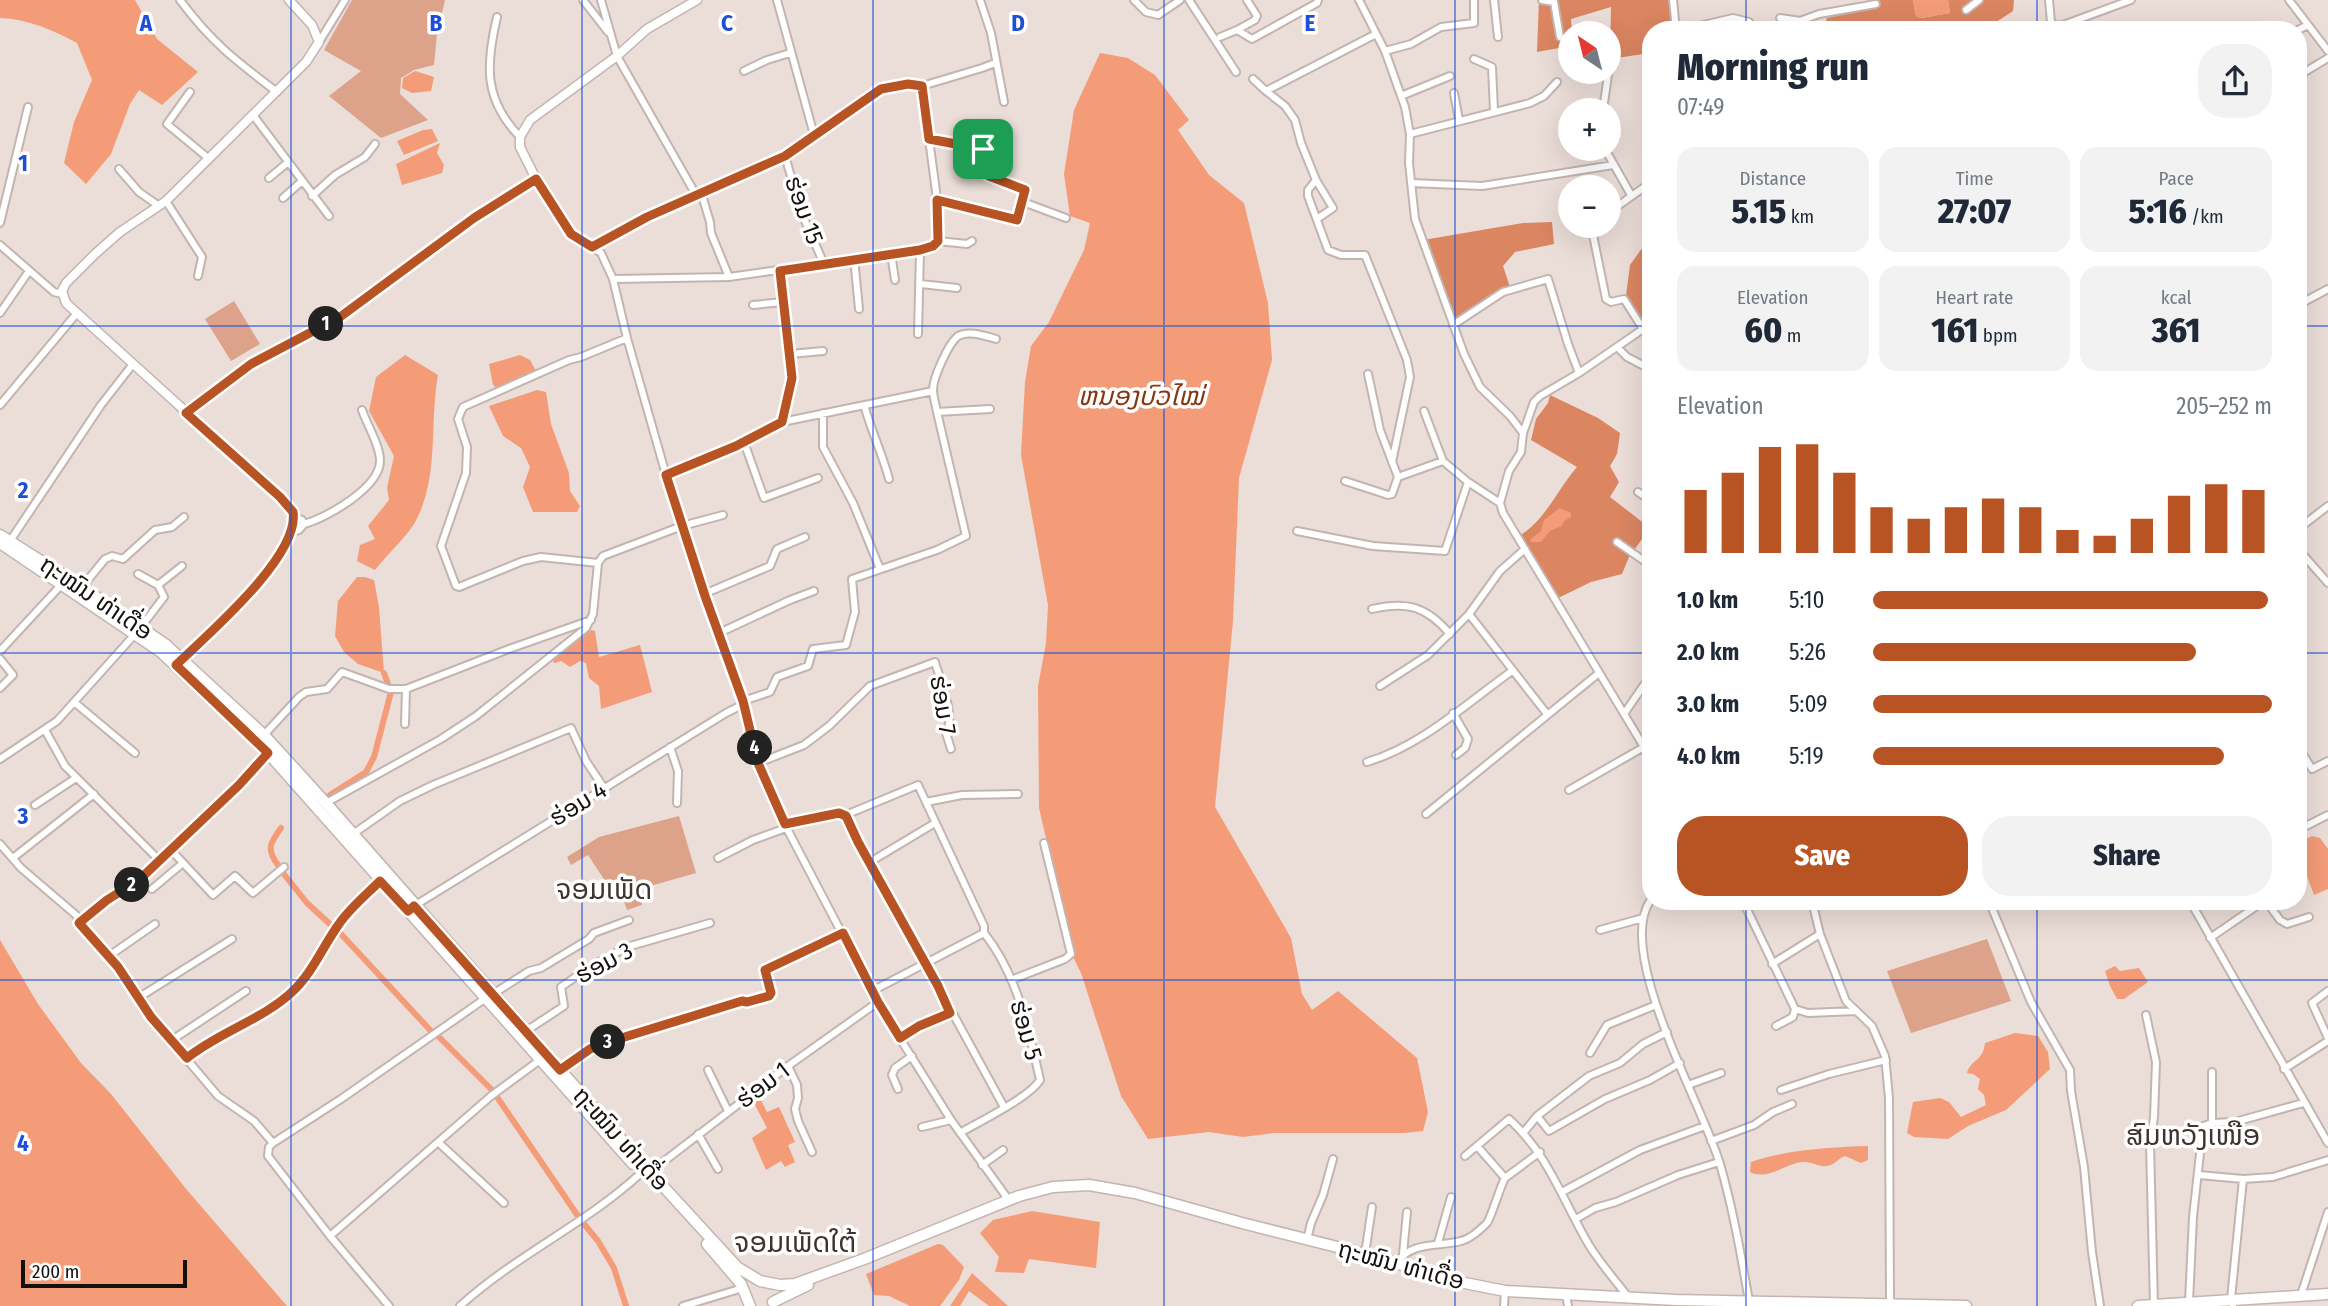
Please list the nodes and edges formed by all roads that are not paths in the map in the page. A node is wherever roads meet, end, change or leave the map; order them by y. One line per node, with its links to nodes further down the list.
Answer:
1 (180, 0): 59 (street)
2 (289, 0): 42 (street)
3 (345, 0): 42 (street)
4 (583, 0): 38 (street)
5 (601, 0): 38 (street)
6 (697, 0): 46 (street)
7 (777, 0): 45 (street)
8 (980, 0): 49 (street)
9 (1134, 0): 10 (street)
10 (1180, 0)
11 (1189, 0): 52 (street)
12 (1247, 0): 37 (street)
13 (1318, 0): 37 (street)
14 (1359, 0): 39 (street)
15 (1474, 0): 43 (street)
16 (1494, 0): 41 (street)
17 (1542, 0): 36 (street)
18 (1673, 0): 27 (street)
19 (1979, 0): 24 (street)
20 (2049, 0): 32 (street)
21 (2131, 0): 33 (street)
22 (2289, 0): 34 (street)
23 (1876, 4): 31 (street)
24 (1966, 10)
25 (497, 16): 69 (street)
26 (1780, 18): 30 (street)
27 (1675, 21)
28 (1720, 21): 29 (street)
29 (1745, 21)
30 (1795, 21)
31 (1802, 21)
32 (2050, 21)
33 (2074, 21)
34 (2306, 21)
35 (2308, 24): 44 (street)
36 (1558, 25)
37 (1237, 30): 40 (street)
38 (609, 34): 46 (street)
39 (1376, 34): 43 (street); 57 (street)
40 (1220, 37)
41 (1498, 37)
42 (320, 42): 59 (street)
43 (1385, 51): 61 (street)
44 (2328, 51)
45 (790, 53): 50 (street); 68 (street)
46 (617, 56): 69 (street); 84 (street)
47 (2328, 58): 51 (street)
48 (1474, 59): 64 (street)
49 (995, 63): 56 (street); 62 (street)
50 (744, 71)
51 (2307, 71)
52 (1236, 72)
53 (1450, 76): 61 (street)
54 (1253, 79): 57 (street)
55 (1557, 82): 64 (street)
56 (922, 86): 68 (street); 70 (street)
57 (1266, 91): 80 (street)
58 (190, 92): 73 (street)
59 (276, 92): 65 (street)
60 (1454, 93): 66 (street)
61 (1401, 96): 67 (street)
62 (1003, 102)
63 (28, 107): 95 (street)
64 (1494, 111): 66 (street)
65 (253, 115): 73 (street); 75 (street)
66 (1459, 120): 67 (street)
67 (1410, 134): 82 (street)
68 (814, 135): 72 (street)
69 (520, 137): 79 (street)
70 (929, 139): 88 (street); 89 (street)
71 (375, 144): 86 (street)
72 (785, 156): 84 (street); 104 (street, ຮ່ອມ 15)
73 (208, 158): 90 (street)
74 (1611, 161): 76 (street)
75 (287, 163): 78 (street); 81 (street)
76 (1613, 165): 82 (street); 85 (street)
77 (119, 169): 90 (street)
78 (269, 178)
79 (536, 179): 100 (street); 141 (street)
80 (1316, 180): 94 (street); 94 (street)
81 (301, 181): 86 (street); 87 (street)
82 (1411, 183): 121 (street)
83 (1642, 188): 85 (street)
84 (698, 193): 100 (street); 108 (street)
85 (1631, 195): 91 (street)
86 (312, 196): 92 (street)
87 (283, 198)
88 (937, 200): 89 (street); 97 (street)
89 (1023, 202): 93 (street)
90 (162, 203): 107 (street); 114 (street)
91 (1621, 203)
92 (329, 216)
93 (1066, 218)
94 (1317, 219): 147 (street)
95 (0, 223)
96 (1594, 238): 122 (street)
97 (938, 241): 98 (street); 101 (street)
98 (972, 241)
99 (0, 245): 105 (street)
100 (592, 247): 109 (street)
101 (920, 250): 102 (street); 111 (street)
102 (891, 253): 103 (street); 110 (street)
103 (854, 258): 104 (street); 118 (street)
104 (824, 264): 106 (street)
105 (29, 271): 114 (street); 119 (street)
106 (780, 271): 108 (street); 116 (street)
107 (198, 276)
108 (729, 277): 109 (street)
109 (613, 279): 125 (street)
110 (895, 280)
111 (921, 284): 112 (street); 124 (street)
112 (957, 288)
113 (2328, 289): 115 (street)
114 (62, 294): 120 (street)
115 (2307, 300)
116 (783, 302): 117 (street); 129 (street)
117 (753, 305)
118 (859, 309)
119 (0, 313)
120 (77, 313): 130 (street); 135 (street)
121 (1453, 325): 132 (street); 144 (street)
122 (1642, 325)
123 (1642, 333): 127 (street)
124 (918, 334)
125 (627, 338): 148 (street); 173 (street)
126 (996, 339): 134 (street)
127 (1618, 348): 131 (street); 132 (street)
128 (823, 351): 129 (street)
129 (790, 355): 143 (street)
130 (133, 364): 141 (street); 169 (street)
131 (1642, 365)
132 (1579, 373): 144 (street)
133 (1367, 374): 147 (street)
134 (933, 391): 136 (street); 140 (street)
135 (0, 405)
136 (864, 405): 142 (street); 151 (street)
137 (990, 409): 140 (street)
138 (362, 410): 162 (street)
139 (1424, 411): 146 (street)
140 (937, 412): 175 (street)
141 (186, 413): 160 (street)
142 (823, 413): 143 (street); 175 (street)
143 (782, 422): 145 (street)
144 (1523, 433): 156 (street)
145 (744, 442): 148 (street); 150 (street)
146 (1443, 461): 149 (street); 153 (street)
147 (1392, 462): 149 (street)
148 (666, 475): 163 (street)
149 (1398, 477): 152 (street)
150 (818, 478)
151 (889, 479)
152 (1345, 481)
153 (1468, 482): 156 (street); 164 (street)
154 (1638, 492): 155 (street)
155 (1642, 495)
156 (1500, 503): 170 (street)
157 (2328, 506): 161 (street)
158 (723, 515): 163 (street)
159 (184, 516): 180 (street)
160 (294, 517): 162 (street); 165 (street)
161 (2307, 522)
162 (304, 524): 165 (street)
163 (682, 526): 173 (street); 182 (street)
164 (1297, 531)
165 (290, 533): 191 (street)
166 (0, 535): 169 (main road, ຖະໝົນ ທ່າເດື່ອ)
167 (805, 537): 182 (street)
168 (1617, 542): 171 (street)
169 (4, 547): 177 (main road, ຖະໝົນ ທ່າເດື່ອ); 180 (main road, ຖະໝົນ ທ່າເດື່ອ)
170 (1525, 549): 184 (street); 193 (street)
171 (1642, 559)
172 (2307, 559): 178 (street)
173 (598, 563): 185 (street)
174 (182, 566): 179 (street)
175 (880, 569): 199 (street, ຮ່ອມ 4)
176 (138, 574): 179 (street)
177 (63, 583): 186 (main road, ຖະໝົນ ທ່າເດື່ອ); 189 (street)
178 (2328, 583)
179 (159, 585): 186 (street)
180 (82, 587): 186 (main road, ຖະໝົນ ທ່າເດື່ອ)
181 (814, 592): 187 (street)
182 (704, 594): 187 (street)
183 (1372, 609): 188 (street)
184 (1469, 614): 188 (street); 192 (street)
185 (591, 620): 197 (street); 224 (street)
186 (138, 630): 191 (main road, ຖະໝົນ ທ່າເດື່ອ); 198 (street)
187 (719, 633): 199 (street)
188 (1450, 634): 194 (street)
189 (0, 651)
190 (0, 659): 195 (street)
191 (179, 662): 205 (main road, ຖະໝົນ ທ່າເດື່ອ); 211 (main road, ຖະໝົນ ທ່າເດື່ອ)
192 (1512, 671): 200 (street); 201 (street)
193 (1599, 673): 201 (street); 202 (street)
194 (1380, 686)
195 (0, 688)
196 (1642, 688): 202 (street)
197 (407, 689): 203 (street); 205 (street)
198 (74, 702): 204 (street); 210 (street)
199 (743, 703): 207 (street, ຮ່ອມ 4); 217 (street)
200 (1453, 713): 212 (street); 216 (street)
201 (1547, 714): 227 (street)
202 (1624, 714): 206 (street)
203 (405, 723)
204 (45, 730): 213 (street); 218 (street)
205 (264, 735): 224 (main road, ຖະໝົນ ທ່າເດື່ອ)
206 (1642, 744)
207 (670, 747): 219 (street, ຮ່ອມ 4); 225 (street)
208 (1642, 748): 220 (street)
209 (951, 749): 217 (street, ຮ່ອມ 7)
210 (135, 753)
211 (268, 753): 236 (street); 243 (main road, ຖະໝົນ ທ່າເດື່ອ)
212 (1456, 755)
213 (0, 759)
214 (2307, 761): 215 (street)
215 (2328, 761)
216 (1367, 762)
217 (758, 763): 231 (street)
218 (76, 778): 221 (street); 226 (street)
219 (604, 788): 233 (street); 245 (street, ຮ່ອມ 4)
220 (1569, 790)
221 (94, 794): 237 (street); 239 (street)
222 (1018, 794): 223 (street)
223 (926, 802): 228 (street); 230 (street, ຮ່ອມ 5)
224 (326, 803): 233 (main road, ຖະໝົນ ທ່າເດື່ອ)
225 (677, 803)
226 (35, 805)
227 (1426, 814)
228 (846, 816): 231 (street); 240 (street)
229 (2328, 816): 232 (street)
230 (934, 823): 240 (street); 261 (street, ຮ່ອມ 5)
231 (785, 826): 238 (street); 260 (street)
232 (2307, 826)
233 (353, 834): 245 (main road, ຖະໝົນ ທ່າເດື່ອ)
234 (1044, 843): 268 (street)
235 (0, 844): 237 (street)
236 (172, 850): 239 (street); 241 (street)
237 (13, 858): 256 (street)
238 (718, 858)
239 (160, 861): 256 (street)
240 (870, 862): 266 (street)
241 (183, 863): 242 (street); 244 (street)
242 (284, 867)
243 (380, 881): 245 (main road, ຖະໝົນ ທ່າເດື່ອ); 288 (street)
244 (152, 889)
245 (411, 908): 272 (main road, ຖະໝົນ ທ່າເດື່ອ)
246 (1646, 910): 254 (street)
247 (1746, 910): 267 (street)
248 (1814, 910): 262 (street)
249 (1993, 910): 363 (street)
250 (2195, 910): 263 (street)
251 (2252, 910): 263 (street)
252 (2272, 910): 253 (street)
253 (2309, 917)
254 (1643, 918): 259 (street); 275 (street)
255 (629, 919): 272 (street)
256 (79, 923): 265 (street)
257 (710, 923): 281 (street, ຮ່ອມ 3)
258 (155, 924): 265 (street)
259 (1600, 930)
260 (843, 933): 269 (street); 294 (street)
261 (984, 933): 266 (street); 268 (street, ຮ່ອມ 5)
262 (1820, 934): 267 (street); 277 (street)
263 (2210, 938): 293 (street)
264 (232, 939): 273 (street)
265 (109, 956): 273 (street)
266 (925, 964): 269 (street); 278 (street)
267 (1772, 964): 276 (street)
268 (1011, 980): 303 (street, ຮ່ອມ 5)
269 (872, 990): 274 (street)
270 (246, 991): 284 (street)
271 (2328, 991): 285 (street)
272 (489, 996): 281 (main road, ຖະໝົນ ທ່າເດື່ອ); 289 (main road, ຖະໝົນ ທ່າເດື່ອ); 314 (street)
273 (138, 998): 284 (street)
274 (878, 1002): 283 (street); 292 (street, ຮ່ອມ 1)
275 (1656, 1005): 282 (street); 286 (street)
276 (1795, 1009): 277 (street); 280 (street)
277 (1856, 1011): 290 (street)
278 (950, 1013): 283 (street); 303 (street)
279 (2146, 1015): 365 (street)
280 (1776, 1026)
281 (526, 1031): 294 (main road, ຖະໝົນ ທ່າເດື່ອ)
282 (1667, 1032): 291 (street); 305 (street)
283 (900, 1038): 287 (street)
284 (172, 1040): 288 (street)
285 (2328, 1040): 293 (street)
286 (1590, 1053)
287 (912, 1056): 299 (street); 306 (street)
288 (187, 1058): 314 (street)
289 (540, 1060): 315 (street); 327 (main road, ຖະໝົນ ທ່າເດື່ອ)
290 (1886, 1060): 300 (street); 356 (street)
291 (1680, 1063): 298 (street); 305 (street)
292 (788, 1066): 304 (street, ຮ່ອມ 1); 319 (street)
293 (2284, 1069): 301 (street)
294 (560, 1070): 327 (main road, ຖະໝົນ ທ່າເດື່ອ)
295 (708, 1070): 304 (street)
296 (2213, 1072): 307 (street)
297 (1721, 1073): 298 (street)
298 (1688, 1085): 308 (street)
299 (898, 1089)
300 (1781, 1090)
301 (2303, 1103): 307 (street); 316 (street)
302 (1792, 1104): 313 (street)
303 (1004, 1107): 311 (street, ຮ່ອມ 5)
304 (728, 1111): 312 (street, ຮ່ອມ 1)
305 (1538, 1116): 310 (street)
306 (951, 1121): 309 (street); 311 (street)
307 (2213, 1123): 328 (street)
308 (1705, 1125): 313 (street); 331 (street)
309 (922, 1127)
310 (1524, 1132): 317 (street); 320 (street)
311 (960, 1133): 325 (street)
312 (698, 1134): 326 (street); 327 (street, ຮ່ອມ 1)
313 (1711, 1141): 324 (street)
314 (273, 1143): 339 (street)
315 (439, 1143): 334 (street); 339 (street)
316 (2328, 1143)
317 (1477, 1146): 321 (street); 329 (street)
318 (1003, 1150): 325 (street)
319 (812, 1152)
320 (1540, 1152): 329 (street); 331 (street)
321 (1465, 1156)
322 (1333, 1159): 340 (street)
323 (2328, 1160): 330 (street)
324 (1719, 1162): 338 (street); 352 (street)
325 (982, 1165): 333 (street)
326 (718, 1169)
327 (646, 1172): 345 (main road, ຖະໝົນ ທ່າເດື່ອ); 346 (main road, ຖະໝົນ ທ່າເດື່ອ); 358 (street, ຮ່ອມ 1)
328 (2199, 1175): 330 (street); 353 (street)
329 (1505, 1178): 341 (street)
330 (2243, 1179): 354 (street)
331 (1562, 1192): 338 (street)
332 (1451, 1196): 341 (street)
333 (1008, 1199): 340 (main road, ຖະໝົນ ທ່າເດື່ອ); 344 (main road, ຖະໝົນ ທ່າເດື່ອ)
334 (504, 1203)
335 (1372, 1206): 342 (street)
336 (1407, 1212): 343 (street)
337 (2328, 1212): 349 (street)
338 (1576, 1219): 350 (street)
339 (330, 1236): 357 (street)
340 (1307, 1240): 342 (main road, ຖະໝົນ ທ່າເດື່ອ)
341 (1438, 1243): 343 (street)
342 (1366, 1254): 343 (main road, ຖະໝົນ ທ່າເດື່ອ)
343 (1400, 1259): 347 (main road, ຖະໝົນ ທ່າເດື່ອ)
344 (856, 1262): 345 (main road, ຖະໝົນ ທ່າເດື່ອ); 355 (main road, ຖະໝົນ ທ່າເດື່ອ)
345 (765, 1282): 346 (main road); 355 (main road)
346 (744, 1290): 359 (street); 360 (main road, ຖະໝົນ ທ່າເດື່ອ)
347 (1505, 1291): 351 (main road, ຖະໝົນ ທ່າເດື່ອ); 361 (street)
348 (2328, 1294): 349 (main road)
349 (2301, 1295): 354 (main road)
350 (1628, 1297): 351 (main road, ຖະໝົນ ທ່າເດື່ອ); 352 (main road, ຖະໝົນ ທ່າເດື່ອ)
351 (1567, 1301)
352 (1749, 1301): 356 (main road, ຖະໝົນ ທ່າເດື່ອ)
353 (2189, 1302): 354 (main road); 365 (main road)
354 (2232, 1303)
355 (772, 1304)
356 (1886, 1304): 362 (main road, ຖະໝົນ ທ່າເດື່ອ)
357 (389, 1306)
358 (460, 1306)
359 (683, 1306)
360 (750, 1306)
361 (1504, 1306)
362 (1966, 1306)
363 (2100, 1306)
364 (2138, 1306): 365 (main road)
365 (2157, 1306)

